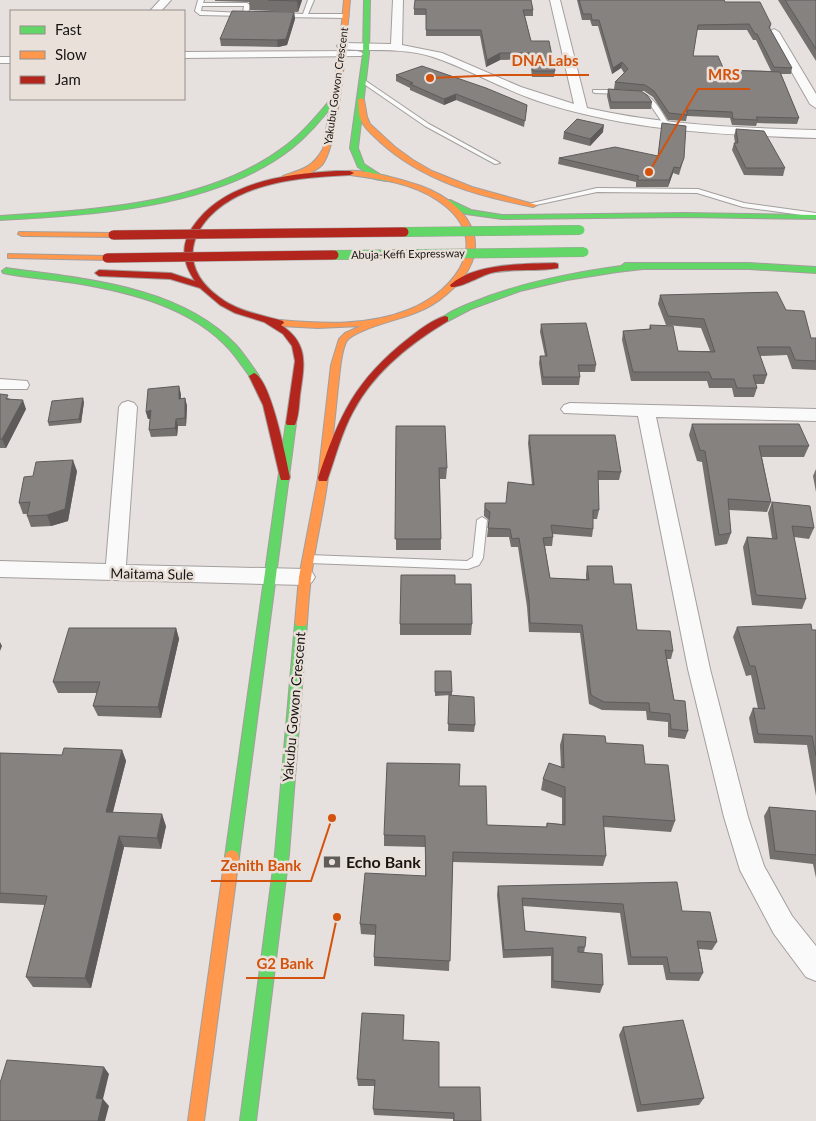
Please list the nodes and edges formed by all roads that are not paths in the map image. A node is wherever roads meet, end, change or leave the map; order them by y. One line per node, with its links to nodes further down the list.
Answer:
1 (166, 0): 8 (street)
2 (311, 0): 12 (lane)
3 (347, 0): 13 (main road, Yakubu Gowon Crescent)
4 (368, 0): 17 (main road, Yakubu Gowon Crescent)
5 (398, 0): 15 (street)
6 (555, 0): 24 (street)
7 (200, 2): 9 (lane); 9 (lane)
8 (156, 10)
9 (245, 14): 10 (lane)
10 (255, 14)
11 (275, 15): 12 (lane)
12 (305, 16): 13 (lane)
13 (346, 16): 16 (main road, Yakubu Gowon Crescent)
14 (774, 32): 23 (street)
15 (396, 47): 17 (street); 24 (street)
16 (342, 50): 17 (street); 18 (street); 21 (main road, Yakubu Gowon Crescent)
17 (366, 50): 19 (main road, Yakubu Gowon Crescent)
18 (185, 54)
19 (363, 81): 22 (main road, Yakubu Gowon Crescent); 27 (lane)
20 (595, 91): 25 (lane)
21 (334, 99): 28 (main road, Yakubu Gowon Crescent); 37 (main road)
22 (361, 100): 29 (main road, Yakubu Gowon Crescent); 31 (main road)
23 (816, 104)
24 (581, 110): 25 (street)
25 (668, 127): 26 (street)
26 (816, 134)
27 (497, 163)
28 (286, 178): 29 (main road); 32 (main road)
29 (386, 179): 30 (main road)
30 (442, 200): 34 (main road); 46 (main road)
31 (531, 204): 34 (main road); 35 (lane)
32 (211, 210): 33 (main road); 45 (main road)
33 (193, 215)
34 (604, 216): 35 (main road)
35 (816, 216)
36 (135, 217): 37 (main road)
37 (0, 218)
38 (585, 230): 39 (main road, Abuja-Keffi Expressway, bridge)
39 (8, 234)
40 (589, 252): 41 (main road, Abuja-Keffi Expressway, bridge)
41 (0, 256)
42 (643, 266): 43 (main road, Abuja-Keffi Expressway); 46 (main road, Abuja-Keffi Expressway); 56 (main road)
43 (816, 270)
44 (3, 271): 45 (main road); 55 (main road)
45 (201, 286): 48 (main road)
46 (453, 286): 47 (main road, Abuja-Keffi Expressway)
47 (383, 320): 48 (main road); 56 (main road, Yakubu Gowon Crescent)
48 (268, 321): 55 (main road)
49 (0, 384): 50 (street)
50 (21, 385)
51 (128, 407): 60 (street)
52 (570, 409): 53 (street)
53 (646, 412): 54 (street); 62 (street)
54 (816, 414)
55 (284, 477): 61 (main road)
56 (323, 478): 58 (main road, Yakubu Gowon Crescent)
57 (482, 520): 58 (lane)
58 (306, 568): 61 (street, Maitama Sule); 64 (main road, Yakubu Gowon Crescent)
59 (0, 569): 60 (street, Maitama Sule)
60 (116, 574): 61 (street, Maitama Sule)
61 (271, 577): 63 (main road)
62 (816, 967)
63 (196, 1121)
64 (248, 1121)

